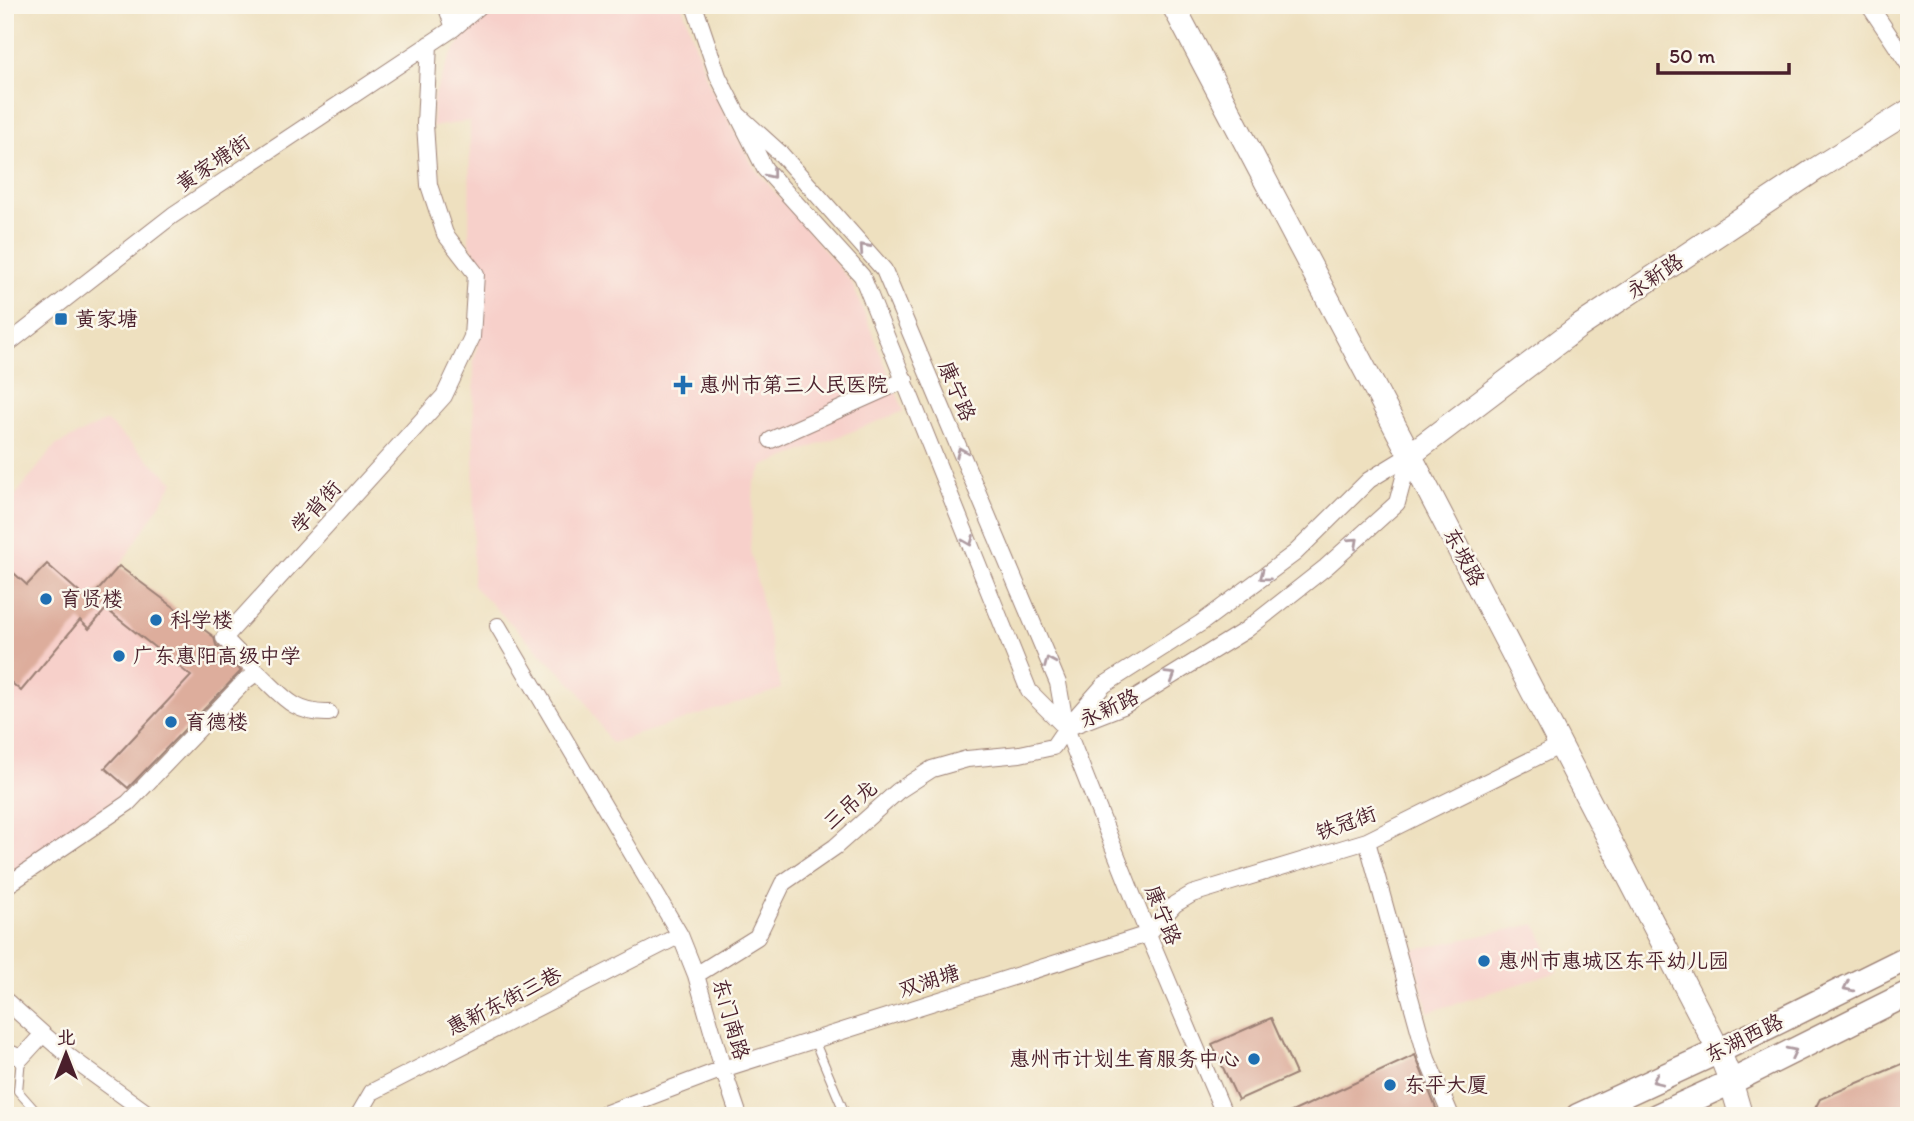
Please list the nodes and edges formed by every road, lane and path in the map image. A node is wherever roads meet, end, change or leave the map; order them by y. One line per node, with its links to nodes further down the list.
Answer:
1 (446, 5): 6 (street)
2 (481, 5): 6 (street, 黄家塘街)
3 (694, 5): 10 (street, 康宁路)
4 (1173, 5): 14 (street, 东坡路)
5 (1869, 5): 8 (street)
6 (454, 28): 7 (street, 黄家塘街)
7 (429, 44): 11 (street, 黄家塘街); 16 (street, 学背街)
8 (1909, 65)
9 (1909, 111): 14 (street, 永新路)
10 (737, 114): 12 (street, 康宁路, one-way to 12); 18 (street, 康宁路, one-way to 10)
11 (6, 344)
12 (905, 380): 13 (street); 18 (street, 康宁路, one-way to 18)
13 (771, 440)
14 (1410, 455): 18 (street, 永新路, one-way to 18); 18 (street, 永新路, one-way to 14); 19 (street, 东坡路)
15 (498, 625): 23 (street, 东门南路)
16 (257, 672): 17 (street); 21 (street)
17 (329, 713)
18 (1066, 728): 22 (street, 康宁路); 25 (street, 三吊龙)
19 (1561, 744): 20 (street, 铁冠街); 31 (street, 东坡路)
20 (1367, 841): 22 (street, 铁冠街); 42 (street)
21 (5, 888)
22 (1148, 934): 29 (street, 双湖塘); 41 (street, 康宁路)
23 (680, 935): 25 (street, 东门南路); 37 (street, 惠新东街三巷)
24 (1909, 957): 31 (main road, 东湖西路, one-way to 31)
25 (696, 975): 33 (street, 东门南路)
26 (1909, 993): 34 (main road, 东湖西路, one-way to 26)
27 (5, 1000): 28 (street)
28 (43, 1034): 32 (street); 36 (street)
29 (814, 1040): 33 (street, 双湖塘); 40 (lane)
30 (5, 1051): 32 (street)
31 (1719, 1051): 34 (street, 东坡路); 43 (main road, 东湖西路, one-way to 43)
32 (21, 1058): 35 (lane)
33 (723, 1069): 38 (street, 双湖塘); 39 (street, 东门南路)
34 (1731, 1082): 44 (main road, 东湖西路); 45 (street, 东坡路)
35 (40, 1116)
36 (151, 1116)
37 (358, 1116)
38 (599, 1116)
39 (739, 1116)
40 (846, 1116)
41 (1225, 1116)
42 (1451, 1116)
43 (1578, 1116)
44 (1657, 1116)
45 (1741, 1116)

